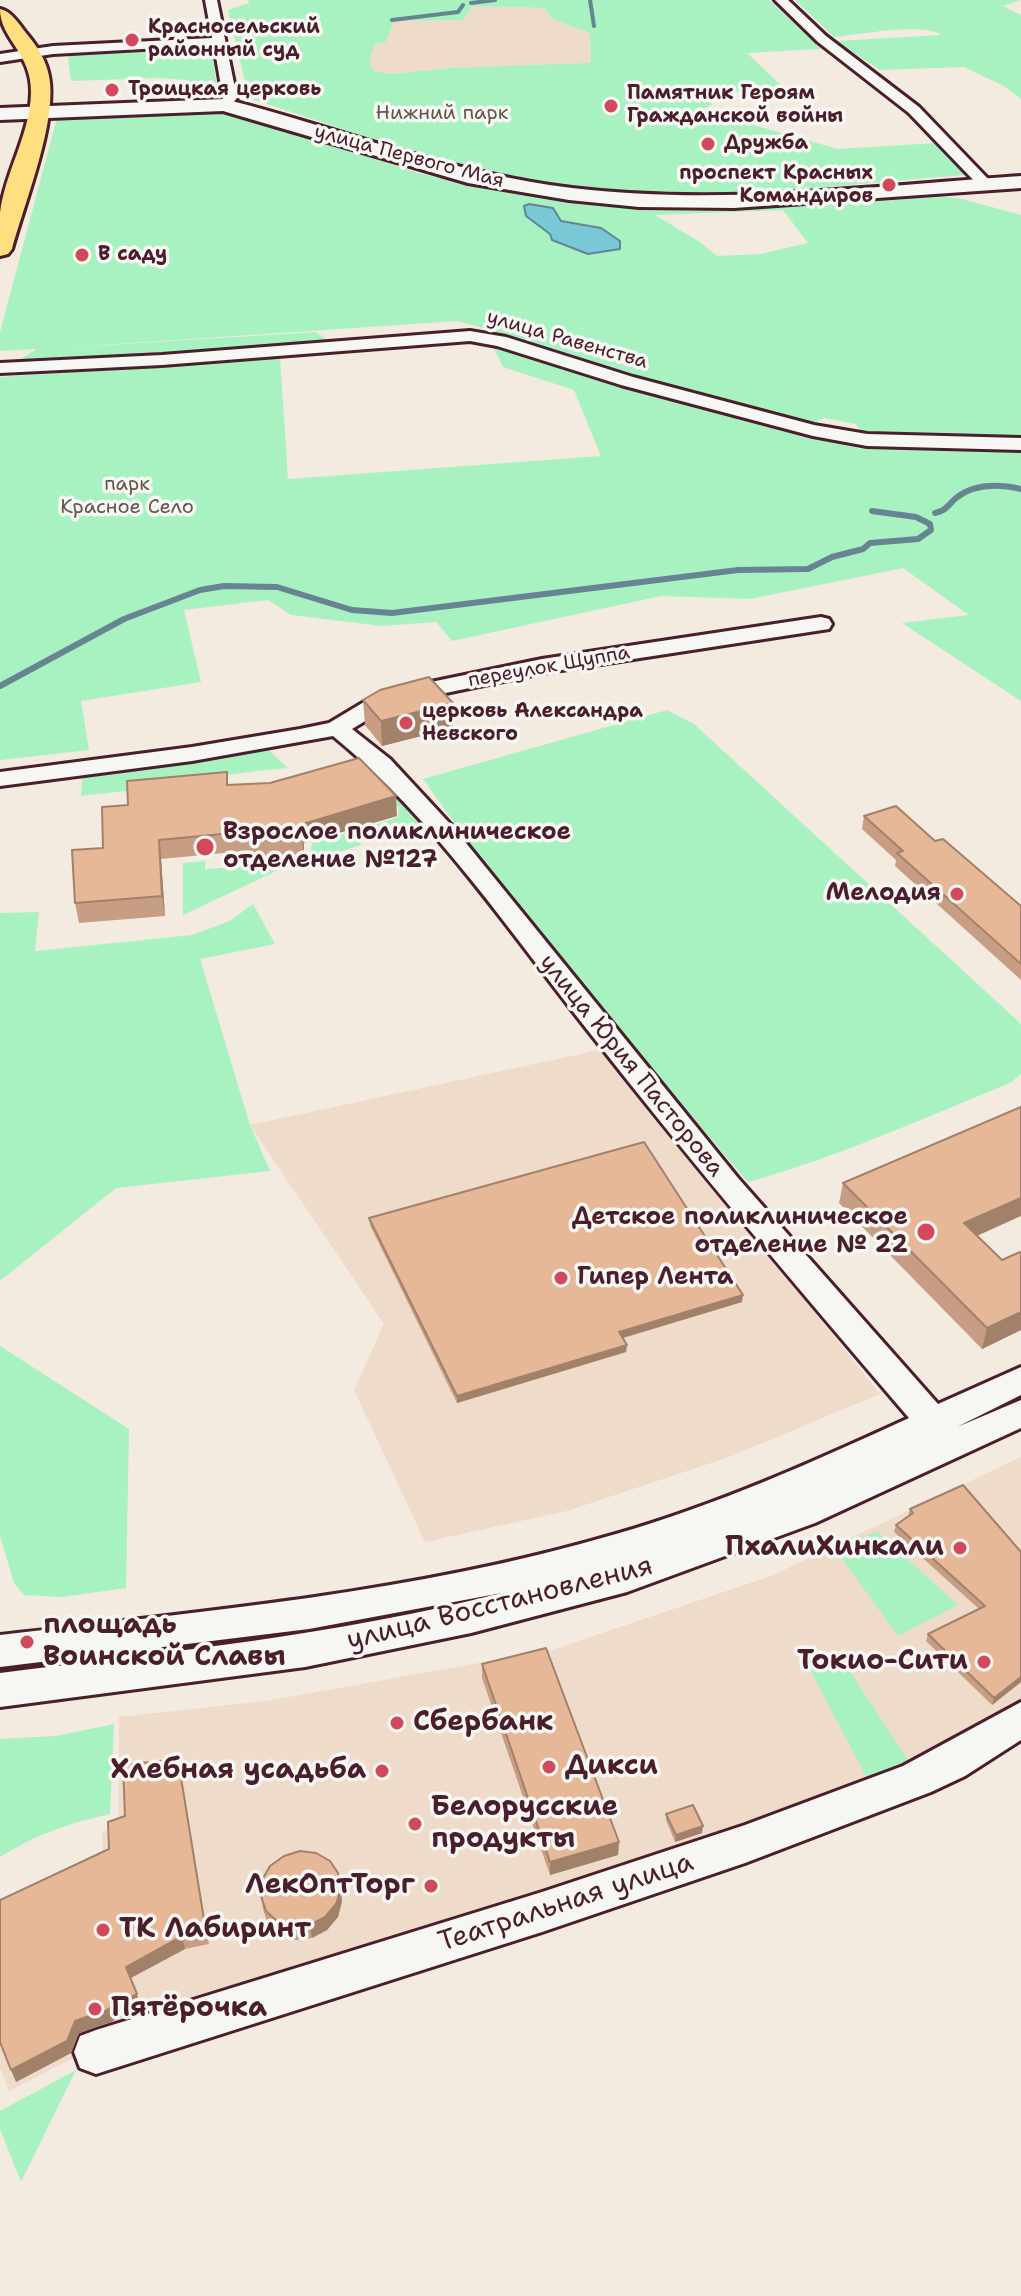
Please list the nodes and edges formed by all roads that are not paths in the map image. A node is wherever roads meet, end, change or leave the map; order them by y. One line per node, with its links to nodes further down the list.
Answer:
1 (211, 0): 4 (street)
2 (781, 0): 11 (street)
3 (0, 14): 5 (main road)
4 (221, 41): 5 (street); 7 (street)
5 (33, 52): 6 (street); 8 (main road)
6 (0, 58)
7 (224, 105): 8 (main road, улица Первого Мая); 11 (main road, улица Первого Мая)
8 (39, 112): 9 (main road, улица Первого Мая); 13 (main road)
9 (0, 114)
10 (1021, 182): 11 (main road, улица Первого Мая)
11 (977, 186): 12 (main road)
12 (1001, 205)
13 (0, 249)
14 (0, 368): 15 (street, улица Равенства)
15 (1021, 444)
16 (821, 624): 17 (street, переулок Щуппа)
17 (337, 728): 18 (street, переулок Щуппа); 21 (street, улица Юрия Пасторова)
18 (0, 779)
19 (1021, 1380): 21 (street, улица Восстановления)
20 (1021, 1413): 21 (street, улица Восстановления)
21 (942, 1434): 22 (street, улица Восстановления); 23 (street, улица Восстановления)
22 (0, 1651)
23 (0, 1690)
24 (1021, 1719): 25 (street, Театральная улица)
25 (96, 2052)

